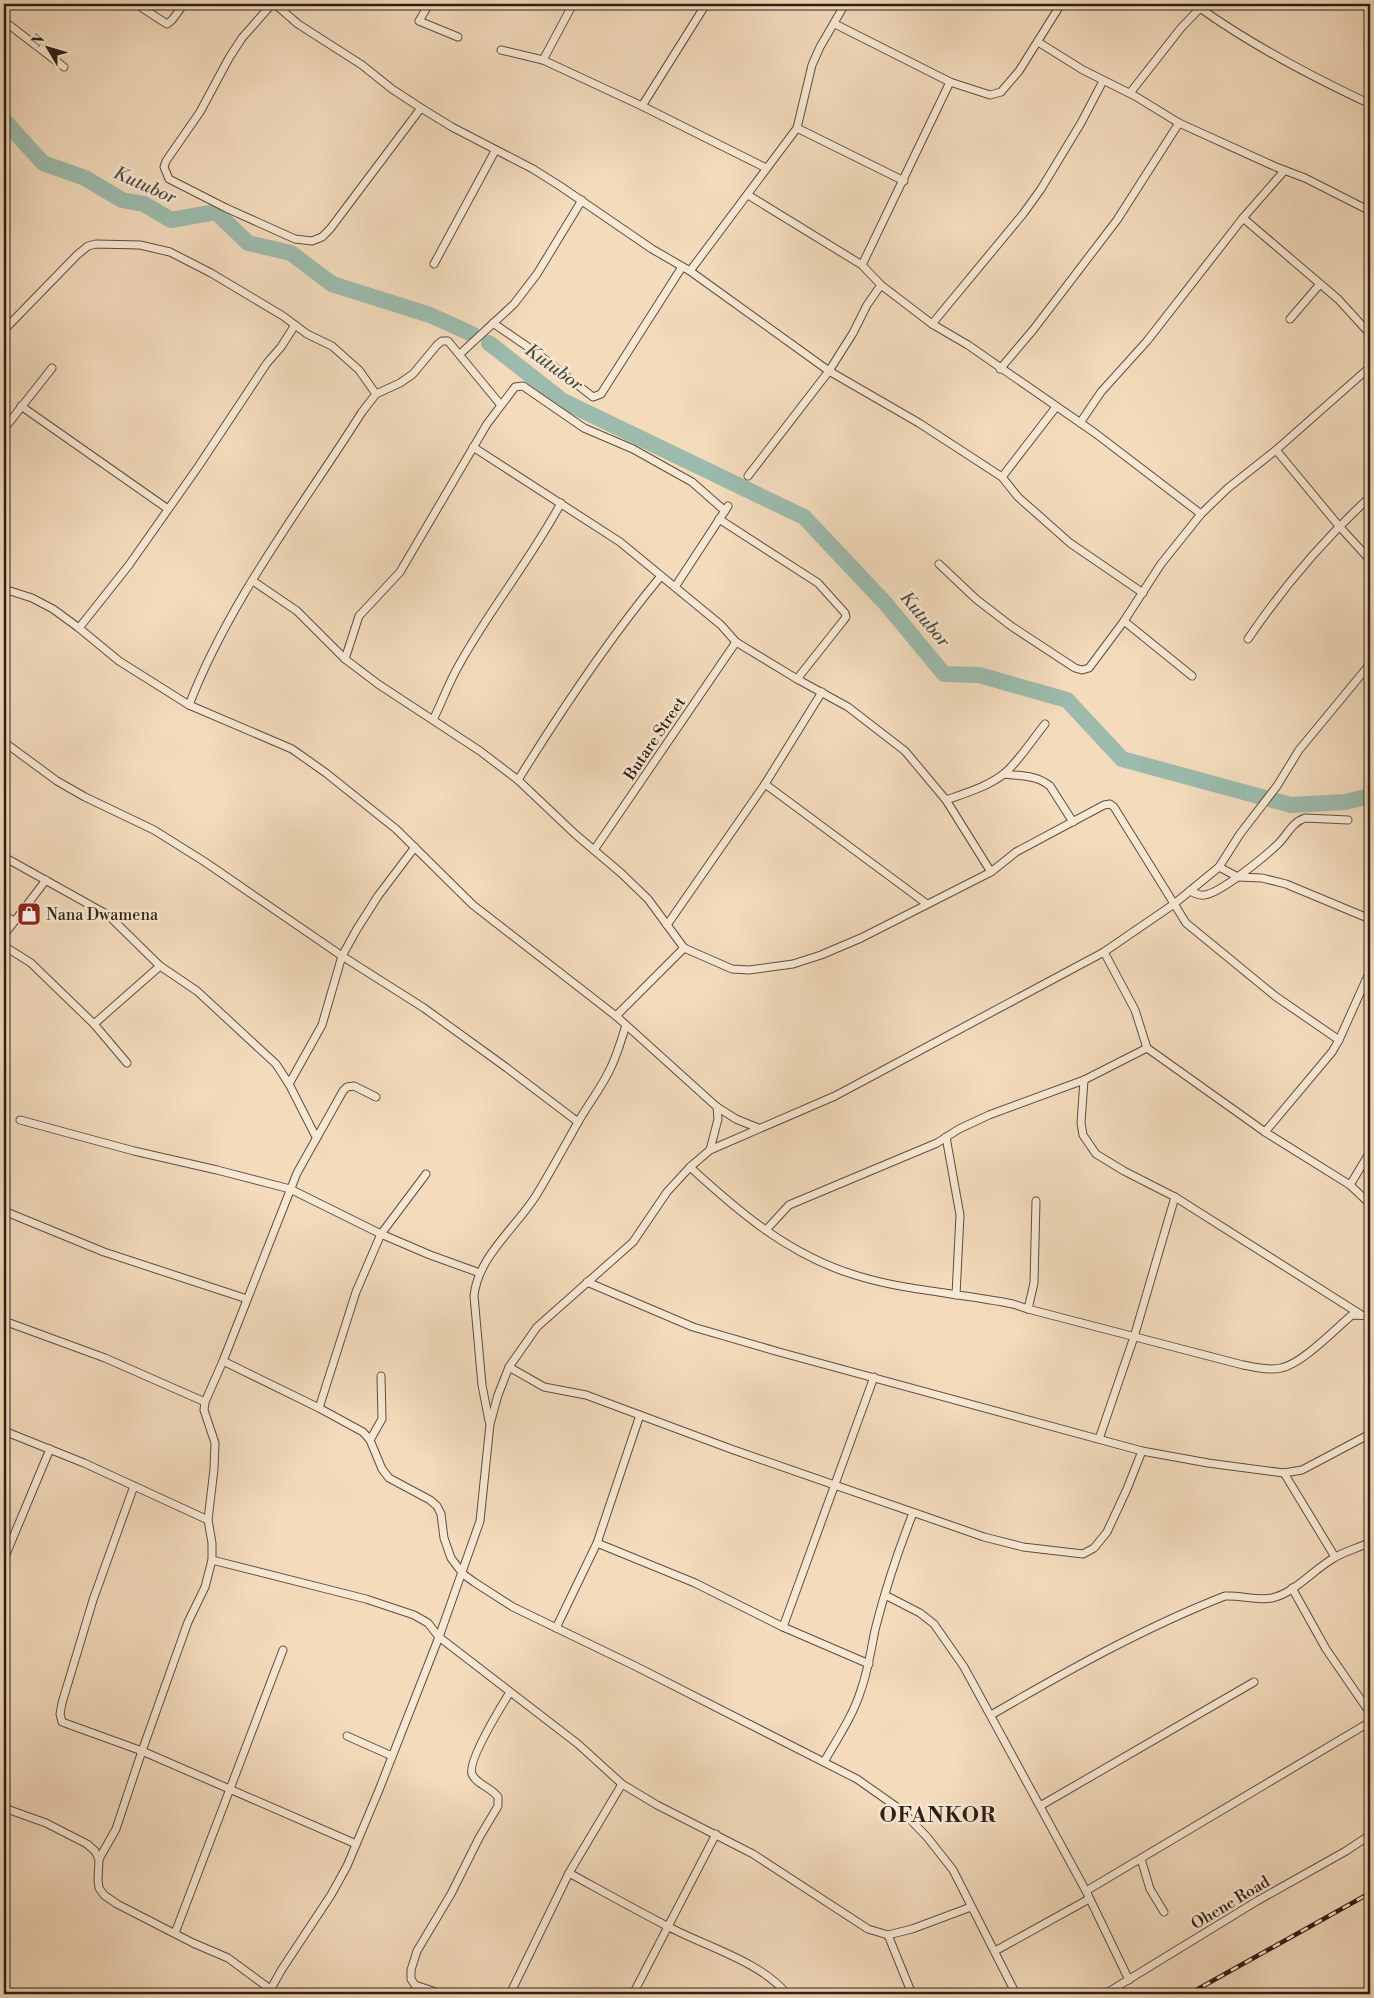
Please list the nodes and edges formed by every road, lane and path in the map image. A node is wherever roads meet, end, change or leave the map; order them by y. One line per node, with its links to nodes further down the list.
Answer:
1 (136, 4): 2 (street)
2 (184, 4)
3 (274, 4): 22 (street); 22 (street)
4 (429, 4): 12 (street)
5 (573, 4): 15 (street)
6 (706, 4): 21 (street)
7 (844, 4): 11 (street)
8 (1061, 4): 13 (street)
9 (1202, 6): 19 (street); 20 (street)
10 (4, 21): 16 (street)
11 (834, 24): 18 (street); 24 (street)
12 (458, 37)
13 (1038, 42): 17 (street); 18 (street)
14 (501, 50): 15 (street)
15 (543, 60): 21 (street)
16 (64, 67)
17 (1103, 81): 19 (street); 41 (street)
18 (950, 82): 28 (street)
19 (1130, 93): 23 (street)
20 (1370, 104)
21 (642, 106): 26 (street)
22 (421, 108): 25 (street)
23 (1179, 123): 27 (street); 48 (street)
24 (796, 128): 26 (street); 28 (street)
25 (495, 151): 30 (street); 33 (street)
26 (766, 168): 29 (street)
27 (1284, 170): 31 (street); 32 (street)
28 (904, 181): 34 (street)
29 (748, 194): 34 (street); 36 (street)
30 (582, 200): 35 (street); 40 (street)
31 (1370, 211)
32 (1243, 218): 37 (street); 54 (street)
33 (434, 264)
34 (862, 265): 38 (street)
35 (682, 267): 36 (street); 40 (street)
36 (690, 271): 49 (street)
37 (1320, 284): 39 (street); 44 (street)
38 (881, 285): 41 (street); 49 (street)
39 (1290, 319)
40 (493, 323): 45 (street)
41 (932, 324): 48 (street)
42 (295, 325): 43 (street); 50 (street); 62 (street)
43 (4, 330)
44 (1370, 334)
45 (460, 354): 50 (street); 51 (street)
46 (1370, 367): 57 (street)
47 (52, 368): 52 (street)
48 (1000, 369): 53 (street)
49 (830, 371): 58 (street); 59 (street)
50 (376, 394): 69 (street)
51 (500, 404): 56 (street); 64 (street)
52 (21, 406): 55 (street); 62 (street)
53 (1056, 407): 54 (street); 59 (street)
54 (1080, 423): 63 (street)
55 (4, 429)
56 (474, 447): 61 (street); 77 (street)
57 (1276, 450): 63 (street); 65 (street)
58 (748, 476)
59 (1002, 477): 72 (street)
60 (1370, 497): 65 (street)
61 (561, 503): 68 (street); 83 (street)
62 (168, 509): 74 (street)
63 (1201, 514): 72 (street)
64 (719, 519): 70 (street); 80 (street)
65 (1338, 526): 66 (street); 75 (street)
66 (1370, 560)
67 (939, 564): 73 (street)
68 (661, 576): 70 (street); 87 (street)
69 (253, 581): 77 (street); 82 (street)
70 (675, 587): 76 (street)
71 (4, 589): 74 (street)
72 (1143, 593): 73 (street)
73 (1124, 621): 79 (street)
74 (79, 628): 82 (street)
75 (1248, 639)
76 (736, 642): 80 (street); 93 (street, Butare Street)
77 (345, 659): 83 (street)
78 (1370, 664): 95 (street)
79 (1192, 676)
80 (797, 679): 81 (street)
81 (822, 692): 88 (street); 89 (street)
82 (189, 705): 92 (street)
83 (433, 720): 87 (street)
84 (1045, 724): 86 (street)
85 (4, 742): 110 (street)
86 (1004, 774): 89 (street); 91 (street)
87 (518, 780): 93 (street)
88 (765, 784): 100 (street); 105 (street)
89 (946, 800): 96 (street)
90 (1348, 820): 97 (street)
91 (1073, 822): 96 (street); 101 (street)
92 (415, 847): 110 (street); 113 (street)
93 (594, 850): 105 (street)
94 (4, 857): 98 (street)
95 (1219, 867): 97 (street); 99 (street)
96 (991, 872): 100 (street)
97 (1238, 877): 99 (street); 103 (street)
98 (46, 880): 104 (street); 111 (street)
99 (1190, 891): 101 (street)
100 (927, 904): 108 (street)
101 (1174, 904): 109 (street); 116 (street)
102 (4, 915): 104 (street)
103 (1370, 919)
104 (14, 922): 106 (street)
105 (667, 925): 108 (street)
106 (4, 935)
107 (4, 946): 114 (street)
108 (684, 948): 113 (street)
109 (1104, 952): 117 (street); 125 (street)
110 (342, 956): 120 (street); 124 (street)
111 (160, 966): 114 (street); 120 (street)
112 (1370, 971): 116 (street)
113 (616, 1016): 115 (street)
114 (94, 1024): 118 (street)
115 (626, 1025): 122 (street); 124 (street)
116 (1339, 1040): 126 (street)
117 (1147, 1048): 119 (street); 126 (street)
118 (127, 1063)
119 (1084, 1080): 128 (street); 135 (street)
120 (289, 1084): 127 (street)
121 (376, 1097): 127 (street)
122 (717, 1106): 125 (street); 129 (street)
123 (20, 1120): 134 (street)
124 (578, 1122): 141 (street)
125 (758, 1128): 129 (street)
126 (1265, 1132): 133 (street)
127 (316, 1137): 134 (street)
128 (946, 1138): 139 (street); 143 (street)
129 (710, 1150): 131 (street)
130 (1370, 1152): 133 (street)
131 (690, 1167): 139 (street); 142 (street)
132 (426, 1174): 140 (street)
133 (1350, 1185): 137 (street)
134 (290, 1189): 140 (street); 144 (street)
135 (1175, 1197): 146 (street); 149 (street)
136 (1036, 1201): 145 (street)
137 (1370, 1204)
138 (4, 1211): 144 (street)
139 (766, 1230): 143 (street)
140 (381, 1234): 141 (street); 155 (street)
141 (480, 1273): 157 (street)
142 (587, 1282): 151 (street); 153 (street)
143 (956, 1295): 145 (street)
144 (247, 1299): 150 (street)
145 (1028, 1309): 149 (street)
146 (1361, 1314): 147 (street); 149 (street)
147 (1370, 1316)
148 (4, 1321): 154 (street)
149 (1134, 1337): 160 (street)
150 (224, 1361): 154 (street); 155 (street)
151 (509, 1368): 156 (street); 157 (street)
152 (381, 1376): 161 (street)
153 (874, 1377): 160 (street); 165 (street)
154 (205, 1402): 168 (street)
155 (319, 1408): 161 (street)
156 (640, 1415): 165 (street); 170 (street)
157 (490, 1424): 174 (street)
158 (4, 1431): 162 (street)
159 (1370, 1434): 164 (street)
160 (1099, 1439): 163 (street)
161 (370, 1440): 174 (street)
162 (50, 1449): 166 (street); 172 (street)
163 (1142, 1451): 164 (street); 167 (street)
164 (1284, 1473): 171 (street)
165 (836, 1484): 167 (street); 177 (street)
166 (134, 1486): 168 (street); 188 (street)
167 (913, 1513): 176 (street)
168 (208, 1520): 173 (street)
169 (1370, 1542): 171 (street)
170 (597, 1543): 177 (street); 178 (street)
171 (1335, 1557): 175 (street)
172 (4, 1559)
173 (212, 1560): 179 (street); 188 (street)
174 (463, 1574): 178 (street); 179 (street)
175 (1292, 1588): 184 (street); 185 (street)
176 (885, 1595): 181 (street); 185 (street)
177 (783, 1627): 181 (street)
178 (556, 1628): 190 (street)
179 (439, 1637): 183 (street); 189 (street)
180 (283, 1650): 192 (street)
181 (869, 1664): 190 (street)
182 (1254, 1682): 193 (street)
183 (510, 1692): 191 (street); 211 (street)
184 (1370, 1713)
185 (991, 1715): 193 (street)
186 (1370, 1722): 199 (street)
187 (347, 1736): 189 (street)
188 (142, 1751): 192 (street); 198 (street)
189 (392, 1756): 197 (street)
190 (824, 1762): 203 (street)
191 (622, 1784): 195 (street); 200 (street)
192 (230, 1788): 197 (street); 206 (street)
193 (1040, 1806): 201 (street)
194 (4, 1808): 198 (street)
195 (716, 1834): 205 (street); 207 (street)
196 (1370, 1835): 209 (street, Ohene Road)
197 (356, 1844): 210 (street)
198 (99, 1859): 206 (street)
199 (1141, 1859): 201 (street); 204 (street)
200 (569, 1873): 205 (street); 212 (street)
201 (1086, 1892): 202 (street)
202 (1089, 1899): 208 (street); 209 (street)
203 (971, 1907): 207 (street); 208 (street)
204 (1164, 1912)
205 (668, 1927): 213 (street); 214 (street)
206 (175, 1933): 210 (street)
207 (888, 1935): 215 (street)
208 (995, 1951): 216 (street)
209 (1129, 1980): 217 (street, Ohene Road)
210 (269, 1992)
211 (442, 1994)
212 (510, 1994)
213 (633, 1994)
214 (787, 1994)
215 (912, 1994)
216 (1016, 1994)
217 (1105, 1994)

